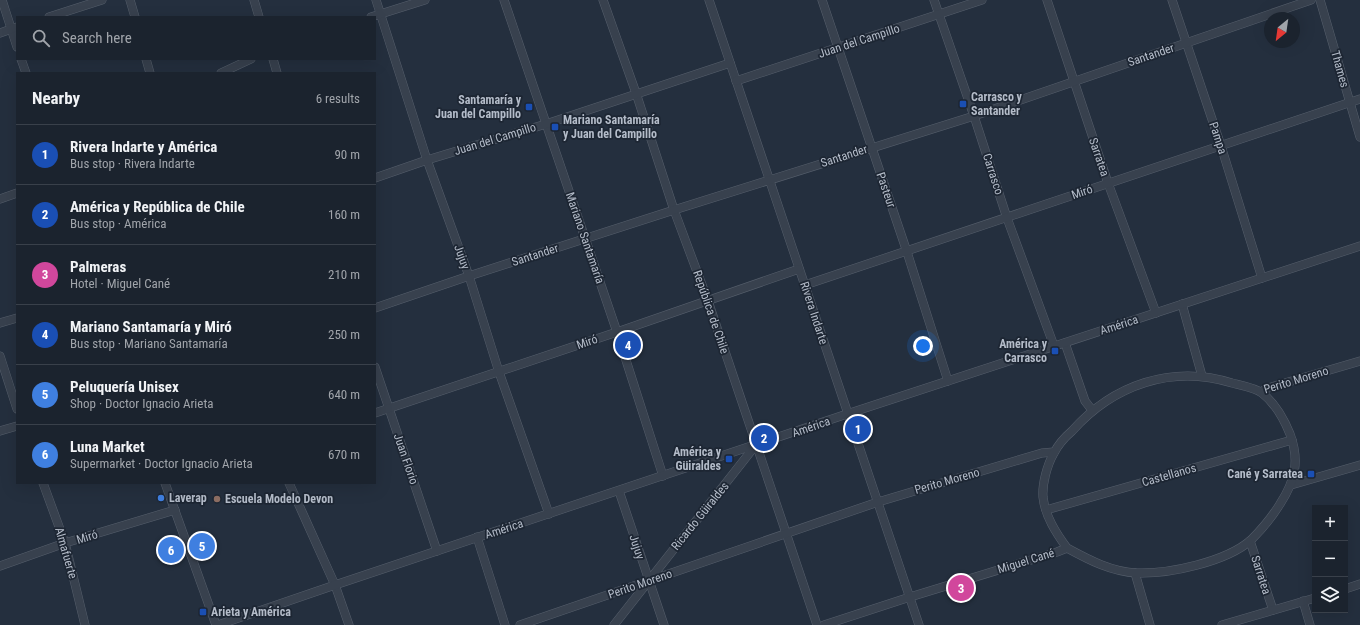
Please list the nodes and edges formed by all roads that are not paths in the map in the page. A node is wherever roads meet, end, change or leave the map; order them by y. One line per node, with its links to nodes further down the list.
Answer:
1 (2, 0): 23 (street)
2 (102, 0): 19 (street)
3 (130, 0): 20 (street)
4 (254, 0): 21 (street)
5 (376, 0): 17 (street, Jujuy)
6 (425, 0): 17 (street)
7 (504, 0): 43 (street, Mariano Santamaría)
8 (603, 0): 39 (street, República de Chile)
9 (709, 0): 32 (street, Rivera Indarte)
10 (822, 0): 27 (street, Pasteur)
11 (934, 0): 18 (street, Carrasco)
12 (982, 0): 18 (street, Juan del Campillo)
13 (1047, 0): 38 (street, Sarratea)
14 (1172, 0): 26 (street, Pampa)
15 (1311, 0): 26 (street, Santander)
16 (1320, 0): 41 (street, Thames)
17 (380, 14): 22 (street); 47 (street, Jujuy)
18 (939, 14): 27 (street, Juan del Campillo); 42 (street, Carrasco)
19 (52, 16)
20 (135, 16)
21 (259, 16)
22 (374, 16)
23 (14, 28): 24 (street); 25 (street)
24 (0, 33)
25 (16, 41)
26 (1186, 42): 38 (street, Santander); 45 (street, Pampa)
27 (838, 48): 37 (street, Juan del Campillo); 46 (street, Pasteur)
28 (21, 60): 33 (street)
29 (146, 60): 34 (street)
30 (249, 60): 35 (street)
31 (273, 60): 36 (street)
32 (730, 63): 37 (street, Rivera Indarte); 39 (street, Juan del Campillo)
33 (26, 72)
34 (150, 72)
35 (223, 72)
36 (277, 72)
37 (736, 81): 49 (street, Rivera Indarte)
38 (1074, 82): 42 (street, Santander); 50 (street, Sarratea)
39 (636, 93): 43 (street, Juan del Campillo); 53 (street, República de Chile)
40 (1360, 99): 41 (street, Miró)
41 (1350, 103): 44 (street, Thames); 45 (street, Miró)
42 (974, 116): 46 (street, Santander); 54 (street, Carrasco)
43 (546, 124): 47 (street, Juan del Campillo); 55 (street, Mariano Santamaría)
44 (1360, 137)
45 (1221, 146): 50 (street, Miró); 60 (street, Pampa)
46 (871, 147): 49 (street, Santander); 57 (street, Pasteur)
47 (427, 160): 48 (street, Juan del Campillo); 59 (street, Jujuy)
48 (376, 178)
49 (770, 180): 53 (street, Santander); 58 (street, Rivera Indarte)
50 (1108, 184): 54 (street, Miró); 65 (street, Sarratea)
51 (16, 193): 52 (street)
52 (0, 199)
53 (674, 210): 55 (street, Santander); 62 (street, República de Chile)
54 (1007, 218): 57 (street, Miró); 70 (street, Carrasco)
55 (585, 239): 59 (street, Santander); 68 (street, Mariano Santamaría)
56 (1360, 246): 60 (street, América)
57 (907, 252): 61 (street, Miró); 76 (street, Pasteur)
58 (799, 269): 61 (street, Rivera Indarte); 62 (street, Miró)
59 (469, 276): 64 (street, Santander); 74 (street, Jujuy)
60 (1262, 278): 63 (street, América)
61 (805, 285): 82 (street, Rivera Indarte)
62 (708, 301): 68 (street, Miró); 86 (street, República de Chile)
63 (1182, 304): 65 (street, América); 75 (street)
64 (376, 308)
65 (1156, 312): 69 (street, América)
66 (16, 318): 67 (street)
67 (0, 323)
68 (617, 332): 74 (street, Miró); 89 (street, Mariano Santamaría)
69 (1065, 343): 70 (street, América); 80 (street)
70 (1054, 346): 76 (street, América)
71 (0, 356): 78 (street)
72 (1360, 362): 77 (street, Perito Moreno)
73 (376, 370): 79 (street, Juan Florio)
74 (499, 372): 79 (street, Miró); 98 (street, Jujuy)
75 (1202, 376): 77 (street, Perito Moreno); 80 (street, Perito Moreno)
76 (948, 381): 82 (street, América)
77 (1261, 392): 85 (street)
78 (16, 406)
79 (390, 408): 81 (street, Miró); 104 (street, Juan Florio)
80 (1092, 410): 87 (street, Perito Moreno)
81 (376, 413)
82 (847, 414): 86 (street, América); 95 (street, Rivera Indarte)
83 (16, 426): 84 (street)
84 (0, 431)
85 (1292, 440): 93 (street); 97 (street, Castellanos)
86 (756, 446): 89 (street, América); 99 (street, República de Chile); 107 (street, Ricardo Güiraldes)
87 (1054, 452): 95 (street, Perito Moreno); 97 (street)
88 (1360, 465): 93 (street)
89 (663, 476): 94 (street, América)
90 (43, 484): 102 (street, Almafuerte)
91 (165, 484): 96 (street)
92 (289, 484): 109 (street)
93 (1291, 484): 101 (street, Miguel Cané)
94 (618, 491): 98 (street, América); 107 (street, Jujuy)
95 (878, 502): 99 (street, Perito Moreno); 111 (street, Rivera Indarte)
96 (175, 510): 102 (street, Miró); 116 (street)
97 (1046, 510): 103 (street)
98 (549, 514): 100 (street, América)
99 (787, 533): 107 (street, Perito Moreno); 122 (street, República de Chile)
100 (477, 538): 104 (street, América); 118 (street)
101 (1250, 541): 106 (street, Miguel Cané); 114 (street, Sarratea)
102 (65, 543): 105 (street, Miró); 115 (street, Almafuerte)
103 (1067, 548): 106 (street, Miguel Cané); 111 (street, Miguel Cané)
104 (437, 551): 109 (street, América)
105 (0, 566)
106 (1135, 573): 125 (street)
107 (648, 580): 119 (street, Perito Moreno); 120 (street, Ricardo Güiraldes); 121 (street, Jujuy)
108 (1360, 584): 110 (street)
109 (335, 585): 116 (street, América); 117 (street)
110 (1348, 588)
111 (910, 597): 123 (street, Miguel Cané); 124 (street, Rivera Indarte)
112 (1312, 599): 113 (street)
113 (1303, 601): 114 (street); 127 (street)
114 (1272, 610): 126 (street)
115 (85, 625)
116 (217, 625)
117 (349, 625)
118 (505, 625)
119 (520, 625)
120 (614, 625)
121 (664, 625)
122 (817, 625)
123 (824, 625)
124 (919, 625)
125 (1150, 625)
126 (1222, 625)
127 (1310, 625)

